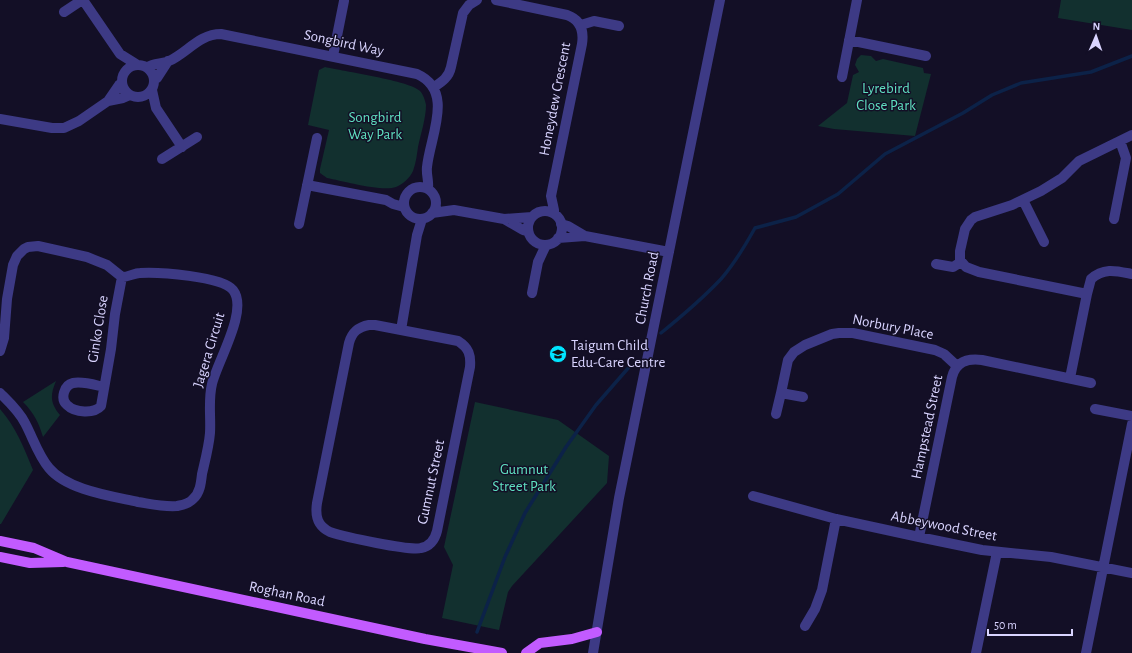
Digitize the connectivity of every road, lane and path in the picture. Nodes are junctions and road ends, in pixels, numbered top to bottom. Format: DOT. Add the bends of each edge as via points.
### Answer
graph roads {
  1 [pos="82,0"];
  2 [pos="477,0"];
  3 [pos="496,0"];
  4 [pos="720,0"];
  5 [pos="857,0"];
  6 [pos="344,1"];
  7 [pos="64,12"];
  8 [pos="581,25"];
  9 [pos="620,26"];
  10 [pos="850,40"];
  11 [pos="120,54"];
  12 [pos="333,56"];
  13 [pos="926,56"];
  14 [pos="168,61"];
  15 [pos="136,64"];
  16 [pos="148,67"];
  17 [pos="125,71"];
  18 [pos="842,77"];
  19 [pos="154,79"];
  20 [pos="122,83"];
  21 [pos="434,88"];
  22 [pos="152,90"];
  23 [pos="130,95"];
  24 [pos="140,97"];
  25 [pos="108,101"];
  26 [pos="156,108"];
  27 [pos="0,119"];
  28 [pos="1132,135"];
  29 [pos="197,137"];
  30 [pos="317,138"];
  31 [pos="1120,141"];
  32 [pos="182,147"];
  33 [pos="162,159"];
  34 [pos="427,168"];
  35 [pos="307,185"];
  36 [pos="418,186"];
  37 [pos="428,188"];
  38 [pos="405,196"];
  39 [pos="551,196"];
  40 [pos="436,199"];
  41 [pos="386,200"];
  42 [pos="1023,200"];
  43 [pos="404,207"];
  44 [pos="454,210"];
  45 [pos="542,211"];
  46 [pos="432,213"];
  47 [pos="554,214"];
  48 [pos="532,217"];
  49 [pos="419,218"];
  50 [pos="504,219"];
  51 [pos="1114,219"];
  52 [pos="299,224"];
  53 [pos="561,224"];
  54 [pos="528,231"];
  55 [pos="585,236"];
  56 [pos="558,238"];
  57 [pos="1044,242"];
  58 [pos="541,244"];
  59 [pos="669,252"];
  60 [pos="961,262"];
  61 [pos="936,264"];
  62 [pos="1132,274"];
  63 [pos="122,277"];
  64 [pos="532,293"];
  65 [pos="1087,294"];
  66 [pos="401,330"];
  67 [pos="0,350"];
  68 [pos="957,366"];
  69 [pos="1070,378"];
  70 [pos="1092,383"];
  71 [pos="104,387"];
  72 [pos="0,393"];
  73 [pos="781,393"];
  74 [pos="803,397"];
  75 [pos="1095,409"];
  76 [pos="776,414"];
  77 [pos="1132,416"];
  78 [pos="1132,424"];
  79 [pos="753,496"];
  80 [pos="836,519"];
  81 [pos="918,537"];
  82 [pos="0,541"];
  83 [pos="997,552"];
  84 [pos="0,557"];
  85 [pos="67,562"];
  86 [pos="1104,567"];
  87 [pos="1132,572"];
  88 [pos="806,626"];
  89 [pos="597,632"];
  90 [pos="502,653"];
  91 [pos="526,653"];
  92 [pos="593,653"];
  93 [pos="976,653"];
  94 [pos="1086,653"];
  1 -- 7 [label="street"];
  1 -- 11 [label="street"];
  2 -- 21 [label="street" via="468,5 463,13 449,74"];
  3 -- 8 [label="street, Honeydew Crescent" via="568,15"];
  4 -- 59 [label="street, Church Road"];
  5 -- 10 [label="street"];
  6 -- 12 [label="street"];
  8 -- 9 [label="street" via="594,22"];
  8 -- 39 [label="street, Honeydew Crescent" via="582,44"];
  10 -- 13 [label="street"];
  10 -- 18 [label="street"];
  11 -- 15 [label="street"];
  11 -- 17 [label="street"];
  12 -- 14 [label="street, Songbird Way" via="215,34 203,38"];
  12 -- 21 [label="street, Songbird Way" via="412,72 426,79"];
  14 -- 16 [label="street, Songbird Way"];
  14 -- 19 [label="street, Songbird Way"];
  15 -- 16 [label="street"];
  15 -- 17 [label="street"];
  16 -- 19 [label="street"];
  17 -- 20 [label="street"];
  19 -- 22 [label="street"];
  20 -- 23 [label="street"];
  20 -- 25 [label="street"];
  21 -- 34 [label="street" via="438,106"];
  22 -- 24 [label="street"];
  22 -- 26 [label="street"];
  23 -- 24 [label="street"];
  23 -- 25 [label="street"];
  24 -- 26 [label="street"];
  25 -- 27 [label="street" via="64,128"];
  26 -- 32 [label="street"];
  28 -- 31 [label="street"];
  29 -- 32 [label="street"];
  30 -- 35 [label="street"];
  31 -- 42 [label="street" via="1085,157 1056,183"];
  31 -- 51 [label="street" via="1126,158"];
  32 -- 33 [label="street"];
  34 -- 36 [label="street"];
  34 -- 37 [label="street"];
  35 -- 41 [label="street"];
  35 -- 52 [label="street"];
  36 -- 37 [label="street"];
  36 -- 38 [label="street" via="410,189"];
  37 -- 40 [label="street"];
  38 -- 41 [label="street"];
  38 -- 43 [label="street"];
  39 -- 45 [label="street, Honeydew Crescent"];
  39 -- 47 [label="street, Honeydew Crescent"];
  40 -- 44 [label="street"];
  40 -- 46 [label="street"];
  41 -- 43 [label="street"];
  42 -- 57 [label="street"];
  42 -- 60 [label="street" via="971,220 965,229 959,256"];
  43 -- 49 [label="street" via="410,216"];
  44 -- 46 [label="street"];
  44 -- 50 [label="street"];
  45 -- 47 [label="street"];
  45 -- 48 [label="street"];
  46 -- 49 [label="street"];
  47 -- 53 [label="street"];
  48 -- 50 [label="street"];
  48 -- 54 [label="street"];
  49 -- 66 [label="street"];
  50 -- 54 [label="street"];
  53 -- 55 [label="street"];
  53 -- 56 [label="street" via="562,229"];
  54 -- 58 [label="street" via="532,240"];
  55 -- 56 [label="street"];
  55 -- 59 [label="street"];
  56 -- 58 [label="street" via="554,242"];
  58 -- 64 [label="street" via="543,254 538,262"];
  59 -- 89 [label="street, Church Road" via="619,498"];
  60 -- 61 [label="street" via="953,266"];
  60 -- 65 [label="street" via="979,272"];
  62 -- 65 [label="street" via="1109,270 1099,273 1091,279"];
  63 -- 67 [label="street" via="107,265 87,257 38,246 24,249 13,265 4,338"];
  63 -- 71 [label="street, Ginko Close"];
  63 -- 72 [label="street, Jagera Circuit" via="156,272 192,277 226,284 238,299 232,333 212,384 209,440 199,490 193,500 182,505 160,506 100,494 62,479 49,469 20,414"];
  65 -- 69 [label="street"];
  66 -- 66 [label="street, Gumnut Street" via="458,341 470,356 435,537 430,544 418,549 330,532 321,526 316,516 351,337 357,329 369,325"];
  68 -- 69 [label="street, Hampstead Street" via="964,361 975,359"];
  68 -- 73 [label="street, Norbury Place" via="944,354 935,350 853,333 832,334 794,352 788,360"];
  68 -- 81 [label="street, Hampstead Street" via="952,378"];
  69 -- 70 [label="street, Hampstead Street"];
  73 -- 74 [label="street"];
  73 -- 76 [label="street, Norbury Place"];
  75 -- 77 [label="street"];
  78 -- 86 [label="street"];
  79 -- 80 [label="street, Abbeywood Street"];
  80 -- 81 [label="street, Abbeywood Street"];
  80 -- 88 [label="street" via="822,590"];
  81 -- 83 [label="street, Abbeywood Street"];
  82 -- 85 [label="main road, Roghan Road" via="34,548"];
  83 -- 86 [label="street, Abbeywood Street" via="1050,557"];
  83 -- 93 [label="street"];
  84 -- 85 [label="main road, Roghan Road" via="30,563"];
  85 -- 90 [label="main road, Roghan Road"];
  86 -- 87 [label="street, Abbeywood Street"];
  86 -- 94 [label="street"];
  89 -- 91 [label="main road" via="540,643"];
  89 -- 92 [label="street, Church Road"];
}
